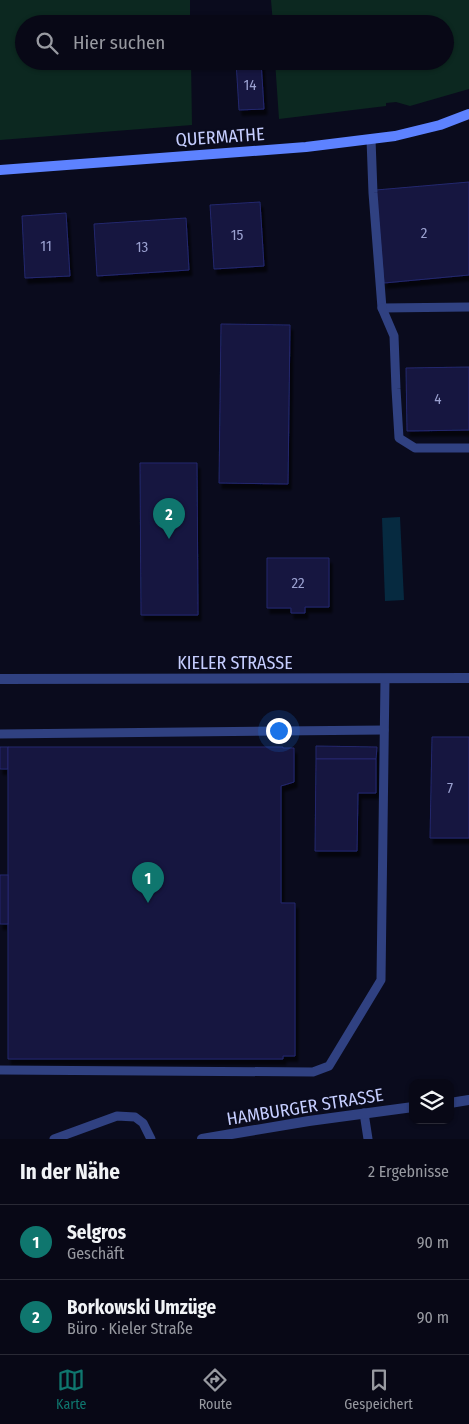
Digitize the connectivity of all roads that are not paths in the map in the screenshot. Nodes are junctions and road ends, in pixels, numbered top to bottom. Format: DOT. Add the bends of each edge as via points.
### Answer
graph roads {
  1 [pos="469,114"];
  2 [pos="469,122"];
  3 [pos="440,124"];
  4 [pos="371,139"];
  5 [pos="0,170"];
  6 [pos="469,307"];
  7 [pos="382,308"];
  8 [pos="469,448"];
  9 [pos="469,678"];
  10 [pos="0,679"];
  11 [pos="384,679"];
  12 [pos="384,730"];
  13 [pos="0,734"];
  14 [pos="0,1070"];
  15 [pos="469,1100"];
  16 [pos="454,1102"];
  17 [pos="409,1107"];
  18 [pos="364,1113"];
  19 [pos="54,1139"];
  20 [pos="151,1139"];
  21 [pos="202,1139"];
  22 [pos="368,1139"];
  1 -- 3 [label="main road, QUERMATHE"];
  2 -- 3 [label="main road, QUERMATHE"];
  3 -- 4 [label="main road, QUERMATHE"];
  4 -- 5 [label="main road, QUERMATHE" via="306,147"];
  4 -- 7 [label="lane"];
  6 -- 7 [label="lane"];
  7 -- 8 [label="lane" via="394,336 399,438 415,448"];
  9 -- 11 [label="street, KIELER STRASSE"];
  10 -- 11 [label="street, KIELER STRASSE"];
  11 -- 12 [label="lane"];
  12 -- 13 [label="lane"];
  12 -- 14 [label="lane" via="381,980 329,1066 312,1072"];
  15 -- 16 [label="street"];
  17 -- 18 [label="street, HAMBURGER STRASSE"];
  18 -- 21 [label="street, HAMBURGER STRASSE"];
  18 -- 22 [label="lane"];
  19 -- 20 [label="lane" via="117,1116 135,1117 143,1123"];
}
